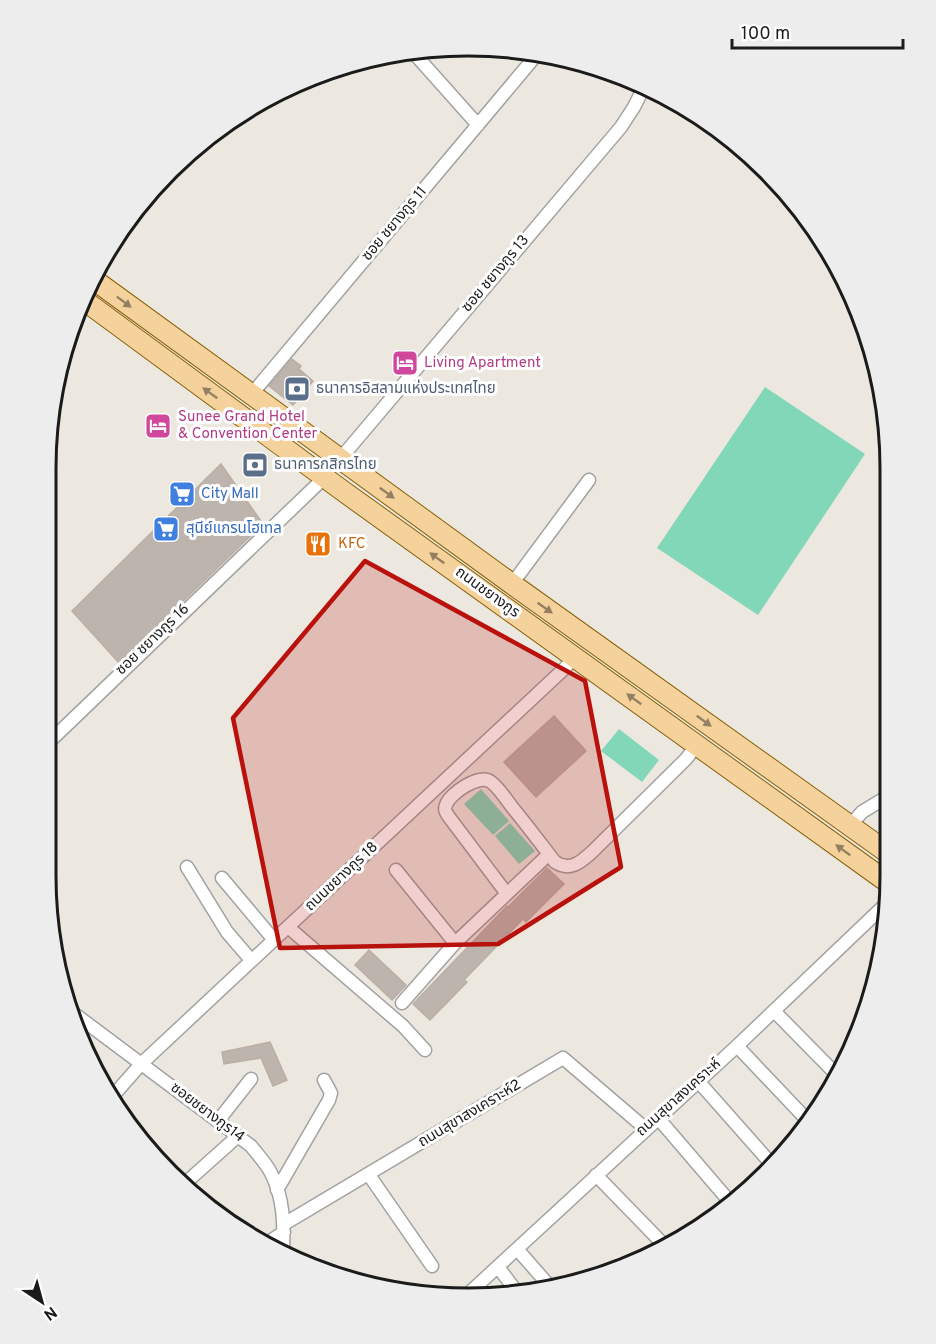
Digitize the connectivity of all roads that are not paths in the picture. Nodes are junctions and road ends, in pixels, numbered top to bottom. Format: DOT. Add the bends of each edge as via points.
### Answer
graph roads {
  1 [pos="419,58"];
  2 [pos="531,60"];
  3 [pos="641,94"];
  4 [pos="478,125"];
  5 [pos="99,284"];
  6 [pos="90,304"];
  7 [pos="251,395"];
  8 [pos="340,459"];
  9 [pos="325,477"];
  10 [pos="589,480"];
  11 [pos="512,584"];
  12 [pos="574,656"];
  13 [pos="56,735"];
  14 [pos="697,745"];
  15 [pos="755,759"];
  16 [pos="742,777"];
  17 [pos="880,801"];
  18 [pos="849,827"];
  19 [pos="880,848"];
  20 [pos="549,854"];
  21 [pos="187,867"];
  22 [pos="396,870"];
  23 [pos="880,877"];
  24 [pos="222,878"];
  25 [pos="507,894"];
  26 [pos="879,910"];
  27 [pos="288,927"];
  28 [pos="274,940"];
  29 [pos="455,943"];
  30 [pos="251,960"];
  31 [pos="402,1003"];
  32 [pos="774,1011"];
  33 [pos="81,1019"];
  34 [pos="737,1046"];
  35 [pos="425,1050"];
  36 [pos="141,1064"];
  37 [pos="832,1070"];
  38 [pos="251,1078"];
  39 [pos="324,1080"];
  40 [pos="698,1081"];
  41 [pos="117,1091"];
  42 [pos="803,1116"];
  43 [pos="658,1118"];
  44 [pos="218,1121"];
  45 [pos="646,1129"];
  46 [pos="238,1136"];
  47 [pos="768,1160"];
  48 [pos="369,1175"];
  49 [pos="596,1175"];
  50 [pos="189,1180"];
  51 [pos="277,1190"];
  52 [pos="726,1197"];
  53 [pos="284,1228"];
  54 [pos="272,1238"];
  55 [pos="660,1241"];
  56 [pos="283,1245"];
  57 [pos="517,1249"];
  58 [pos="432,1266"];
  59 [pos="498,1267"];
  60 [pos="545,1281"];
  61 [pos="512,1286"];
  62 [pos="475,1288"];
  1 -- 4 [label="street"];
  2 -- 4 [label="street, ซอย ชยางกูร 11"];
  3 -- 8 [label="street, ซอย ชยางกูร 13" via="621,127"];
  4 -- 7 [label="street, ซอย ชยางกูร 11"];
  5 -- 7 [label="main road, ถนนชยางกูร, one-way"];
  9 -- 6 [label="main road, ถนนชยางกูร, one-way"];
  7 -- 8 [label="main road, ถนนชยางกูร"];
  8 -- 9 [label="main road"];
  8 -- 11 [label="main road, ถนนชยางกูร, one-way"];
  12 -- 9 [label="main road, ถนนชยางกูร, one-way"];
  9 -- 13 [label="street, ซอย ชยางกูร 16"];
  10 -- 11 [label="street"];
  11 -- 15 [label="main road, ถนนชยางกูร, one-way"];
  14 -- 12 [label="main road, ถนนชยางกูร, one-way"];
  12 -- 27 [label="street, ถนนชยางกูร 18"];
  14 -- 16 [label="main road, ถนนชยางกูร"];
  14 -- 20 [label="street" via="580,862 563,867"];
  15 -- 16 [label="main road"];
  15 -- 18 [label="main road, ถนนชยางกูร"];
  23 -- 16 [label="main road, ถนนชยางกูร, one-way"];
  17 -- 18 [label="street" via="862,812"];
  18 -- 19 [label="main road, ถนนชยางกูร"];
  20 -- 25 [label="street"];
  20 -- 25 [label="street" via="486,778 475,780 450,798 445,811"];
  21 -- 30 [label="street" via="227,932"];
  22 -- 29 [label="street"];
  24 -- 28 [label="street"];
  25 -- 29 [label="street"];
  26 -- 32 [label="street, ถนนสุขาสงเคราะห์"];
  27 -- 28 [label="street, ถนนชยางกูร 18"];
  27 -- 35 [label="street" via="403,1026"];
  28 -- 30 [label="street, ถนนชยางกูร 18"];
  29 -- 31 [label="street"];
  30 -- 36 [label="street, ถนนชยางกูร 18"];
  32 -- 34 [label="street, ถนนสุขาสงเคราะห์"];
  32 -- 37 [label="street"];
  33 -- 36 [label="street, ซอยชยางกูร14"];
  34 -- 40 [label="street, ถนนสุขาสงเคราะห์"];
  34 -- 42 [label="street"];
  36 -- 41 [label="street, ถนนชยางกูร 18"];
  36 -- 44 [label="street, ซอยชยางกูร14"];
  38 -- 44 [label="street"];
  39 -- 51 [label="street" via="331,1093 329,1100"];
  40 -- 43 [label="street, ถนนสุขาสงเคราะห์"];
  40 -- 47 [label="street"];
  43 -- 45 [label="street, ถนนสุขาสงเคราะห์"];
  43 -- 52 [label="street"];
  44 -- 46 [label="street, ซอยชยางกูร14"];
  45 -- 48 [label="street, ถนนสุขาสงเคราะห์2" via="563,1058"];
  45 -- 49 [label="street, ถนนสุขาสงเคราะห์"];
  46 -- 50 [label="street"];
  46 -- 51 [label="street, ซอยชยางกูร14" via="251,1146 271,1173"];
  48 -- 53 [label="street, ถนนสุขาสงเคราะห์2"];
  48 -- 58 [label="street"];
  49 -- 55 [label="street"];
  49 -- 57 [label="street, ถนนสุขาสงเคราะห์"];
  51 -- 53 [label="street, ซอยชยางกูร14"];
  53 -- 54 [label="street, ถนนสุขาสงเคราะห์2"];
  53 -- 56 [label="street, ซอยชยางกูร14"];
  57 -- 59 [label="street, ถนนสุขาสงเคราะห์"];
  57 -- 60 [label="street"];
  59 -- 61 [label="street"];
  59 -- 62 [label="street, ถนนสุขาสงเคราะห์"];
}
